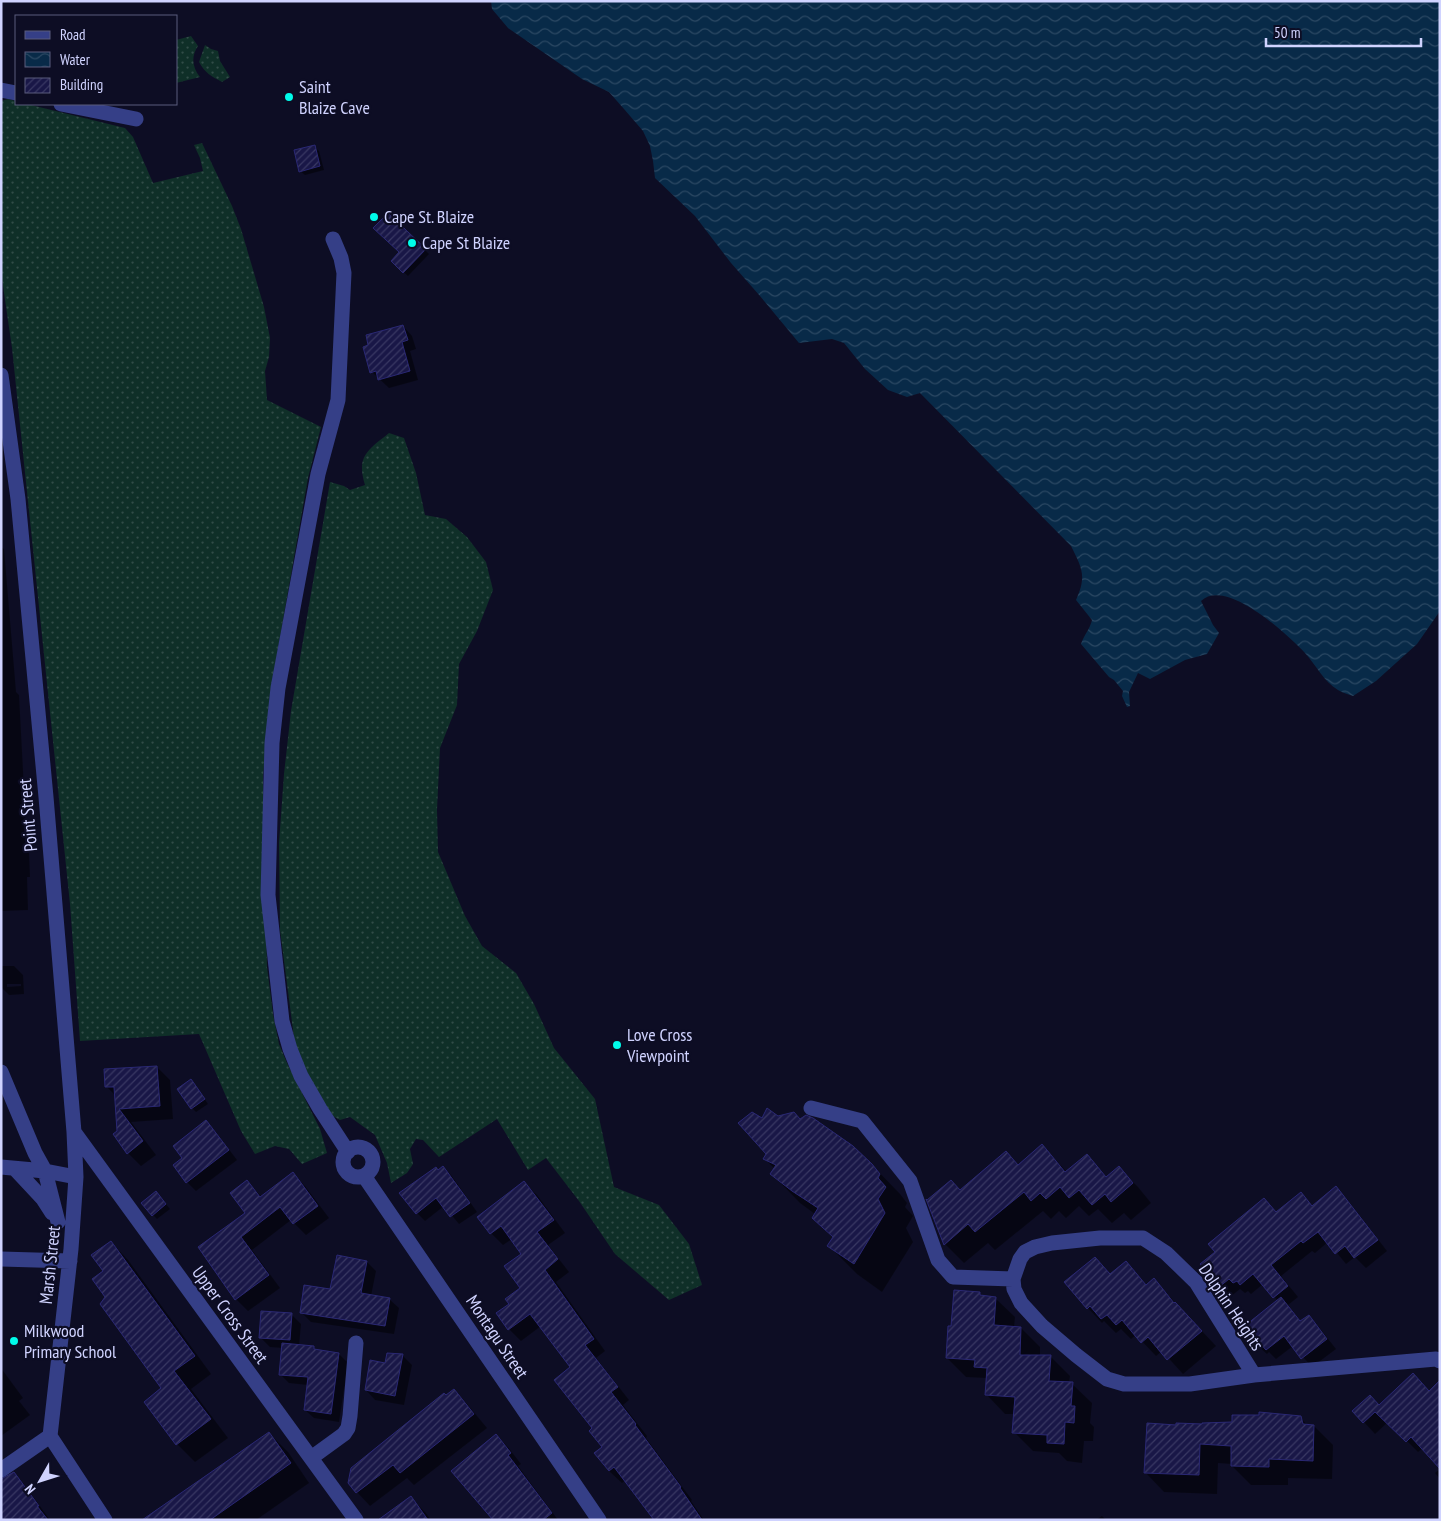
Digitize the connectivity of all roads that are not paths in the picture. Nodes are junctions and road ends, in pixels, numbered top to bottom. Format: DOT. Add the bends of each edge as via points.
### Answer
graph roads {
  1 [pos="1,90"];
  2 [pos="15,94"];
  3 [pos="66,105"];
  4 [pos="136,119"];
  5 [pos="333,239"];
  6 [pos="1,375"];
  7 [pos="1,1072"];
  8 [pos="812,1108"];
  9 [pos="74,1132"];
  10 [pos="348,1152"];
  11 [pos="8,1168"];
  12 [pos="45,1171"];
  13 [pos="364,1176"];
  14 [pos="76,1177"];
  15 [pos="58,1222"];
  16 [pos="70,1255"];
  17 [pos="1,1260"];
  18 [pos="1013,1279"];
  19 [pos="356,1343"];
  20 [pos="1438,1360"];
  21 [pos="1254,1374"];
  22 [pos="50,1436"];
  23 [pos="311,1458"];
  24 [pos="1,1470"];
  25 [pos="105,1520"];
  26 [pos="356,1520"];
  27 [pos="599,1520"];
  1 -- 2 [label="street"];
  3 -- 4 [label="street"];
  5 -- 10 [label="street" via="344,273 338,400 318,474 278,688 272,743 268,895 282,1021 290,1049 315,1101"];
  6 -- 9 [label="street, Point Street" via="18,500"];
  7 -- 12 [label="street"];
  8 -- 18 [label="street" via="862,1121 910,1181 938,1260 953,1277"];
  9 -- 14 [label="street, Point Street"];
  9 -- 23 [label="street, Upper Cross Street"];
  10 -- 13 [label="street, Montagu Street" via="344,1160 345,1169 351,1175"];
  10 -- 13 [label="street" via="360,1147 371,1154 371,1170"];
  11 -- 12 [label="street"];
  11 -- 15 [label="street" via="43,1199"];
  12 -- 14 [label="street"];
  12 -- 15 [label="street"];
  13 -- 27 [label="street, Montagu Street"];
  14 -- 16 [label="street, Marsh Street"];
  15 -- 16 [label="street"];
  16 -- 17 [label="street"];
  16 -- 22 [label="street, Marsh Street"];
  18 -- 21 [label="street, Dolphin Heights" via="1014,1289 1022,1303 1042,1326 1107,1379 1124,1384 1190,1384"];
  18 -- 21 [label="street, Dolphin Heights" via="1020,1259 1035,1247 1100,1238 1143,1238 1166,1253 1196,1282"];
  19 -- 23 [label="street" via="348,1428"];
  20 -- 21 [label="street, Dolphin Heights"];
  22 -- 24 [label="street"];
  22 -- 25 [label="street"];
  23 -- 26 [label="street, Upper Cross Street"];
}
